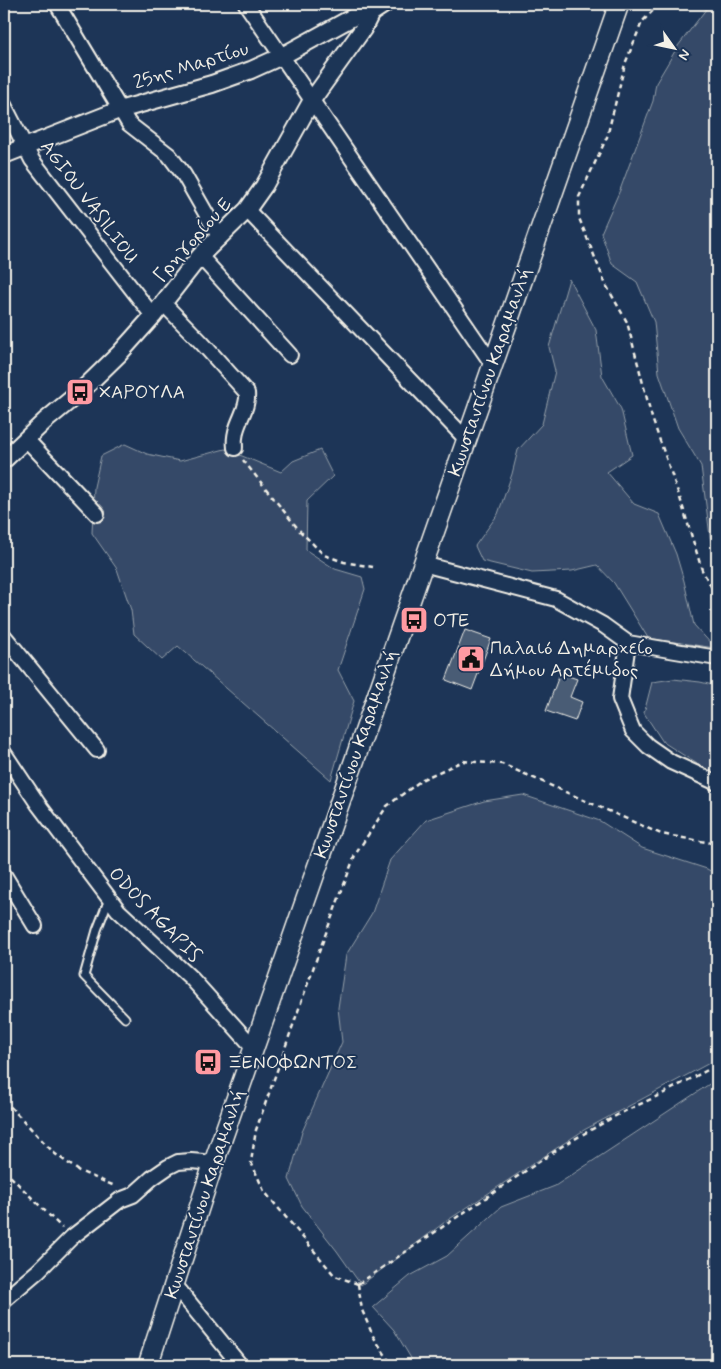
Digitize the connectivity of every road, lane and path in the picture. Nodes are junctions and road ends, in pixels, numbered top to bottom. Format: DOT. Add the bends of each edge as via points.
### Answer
graph roads {
  1 [pos="57,4"];
  2 [pos="246,4"];
  3 [pos="385,4"];
  4 [pos="619,4"];
  5 [pos="659,4"];
  6 [pos="367,9"];
  7 [pos="282,56"];
  8 [pos="312,100"];
  9 [pos="4,105"];
  10 [pos="119,110"];
  11 [pos="25,148"];
  12 [pos="4,156"];
  13 [pos="247,210"];
  14 [pos="220,238"];
  15 [pos="200,256"];
  16 [pos="163,303"];
  17 [pos="153,316"];
  18 [pos="290,354"];
  19 [pos="493,365"];
  20 [pos="26,439"];
  21 [pos="467,440"];
  22 [pos="235,448"];
  23 [pos="4,460"];
  24 [pos="97,514"];
  25 [pos="423,564"];
  26 [pos="372,567"];
  27 [pos="717,597"];
  28 [pos="4,636"];
  29 [pos="628,643"];
  30 [pos="717,658"];
  31 [pos="97,750"];
  32 [pos="4,753"];
  33 [pos="717,783"];
  34 [pos="717,844"];
  35 [pos="4,875"];
  36 [pos="109,898"];
  37 [pos="35,926"];
  38 [pos="126,1018"];
  39 [pos="254,1048"];
  40 [pos="717,1065"];
  41 [pos="4,1100"];
  42 [pos="213,1165"];
  43 [pos="4,1170"];
  44 [pos="133,1194"];
  45 [pos="72,1237"];
  46 [pos="174,1284"];
  47 [pos="358,1284"];
  48 [pos="4,1299"];
  49 [pos="148,1365"];
  50 [pos="240,1365"];
  51 [pos="392,1365"];
  1 -- 10 [label="street"];
  2 -- 7 [label="street"];
  3 -- 6 [label="street, 25ης Μαρτίου"];
  4 -- 19 [label="main road, Κωνσταντίνου Καραμανλή"];
  5 -- 27 [label="path" via="642,22 625,64 607,137 579,197 580,218 606,285 627,322 652,418 702,570"];
  6 -- 7 [label="street, 25ης Μαρτίου"];
  6 -- 8 [label="street, Γρηγορίου Ε" via="363,28"];
  7 -- 8 [label="street"];
  7 -- 10 [label="street, 25ης Μαρτίου" via="212,84"];
  8 -- 13 [label="street, Γρηγορίου Ε"];
  8 -- 19 [label="street"];
  9 -- 11 [label="street, AGIOU VASILIOU"];
  10 -- 11 [label="street, 25ης Μαρτίου"];
  10 -- 14 [label="street" via="129,124 169,155"];
  11 -- 12 [label="street, 25ης Μαρτίου"];
  11 -- 17 [label="street, AGIOU VASILIOU"];
  13 -- 14 [label="street, Γρηγορίου Ε"];
  13 -- 21 [label="street"];
  14 -- 15 [label="street, Γρηγορίου Ε"];
  15 -- 16 [label="street, Γρηγορίου Ε"];
  15 -- 18 [label="street"];
  16 -- 17 [label="street, Γρηγορίου Ε"];
  16 -- 22 [label="street" via="246,393 248,401 238,420"];
  17 -- 20 [label="street, Γρηγορίου Ε" via="80,392"];
  19 -- 21 [label="main road, Κωνσταντίνου Καραμανλή"];
  20 -- 23 [label="street, Γρηγορίου Ε"];
  20 -- 24 [label="street"];
  21 -- 25 [label="main road, Κωνσταντίνου Καραμανλή"];
  22 -- 26 [label="path" via="299,530 324,555"];
  25 -- 29 [label="street" via="556,599"];
  25 -- 39 [label="main road, Κωνσταντίνου Καραμανλή"];
  28 -- 31 [label="street"];
  29 -- 30 [label="street"];
  29 -- 33 [label="street" via="620,699 633,731 671,762"];
  32 -- 36 [label="street, ODOS AGAPIS"];
  34 -- 47 [label="path" via="661,834 502,764 463,761 423,779 388,806 355,855 256,1130 251,1162 264,1191 335,1276"];
  35 -- 37 [label="street"];
  36 -- 38 [label="lane" via="84,976"];
  36 -- 39 [label="street, ODOS AGAPIS" via="192,979"];
  39 -- 42 [label="main road, Κωνσταντίνου Καραμανλή"];
  40 -- 47 [label="path" via="564,1145"];
  41 -- 44 [label="path" via="66,1162 79,1171"];
  42 -- 44 [label="street" via="191,1160 178,1162"];
  42 -- 46 [label="main road, Κωνσταντίνου Καραμανλή"];
  43 -- 45 [label="path"];
  44 -- 45 [label="street" via="120,1200"];
  45 -- 48 [label="street"];
  46 -- 49 [label="main road, Κωνσταντίνου Καραμανλή"];
  46 -- 50 [label="street"];
  47 -- 51 [label="path" via="362,1310 373,1336"];
}
